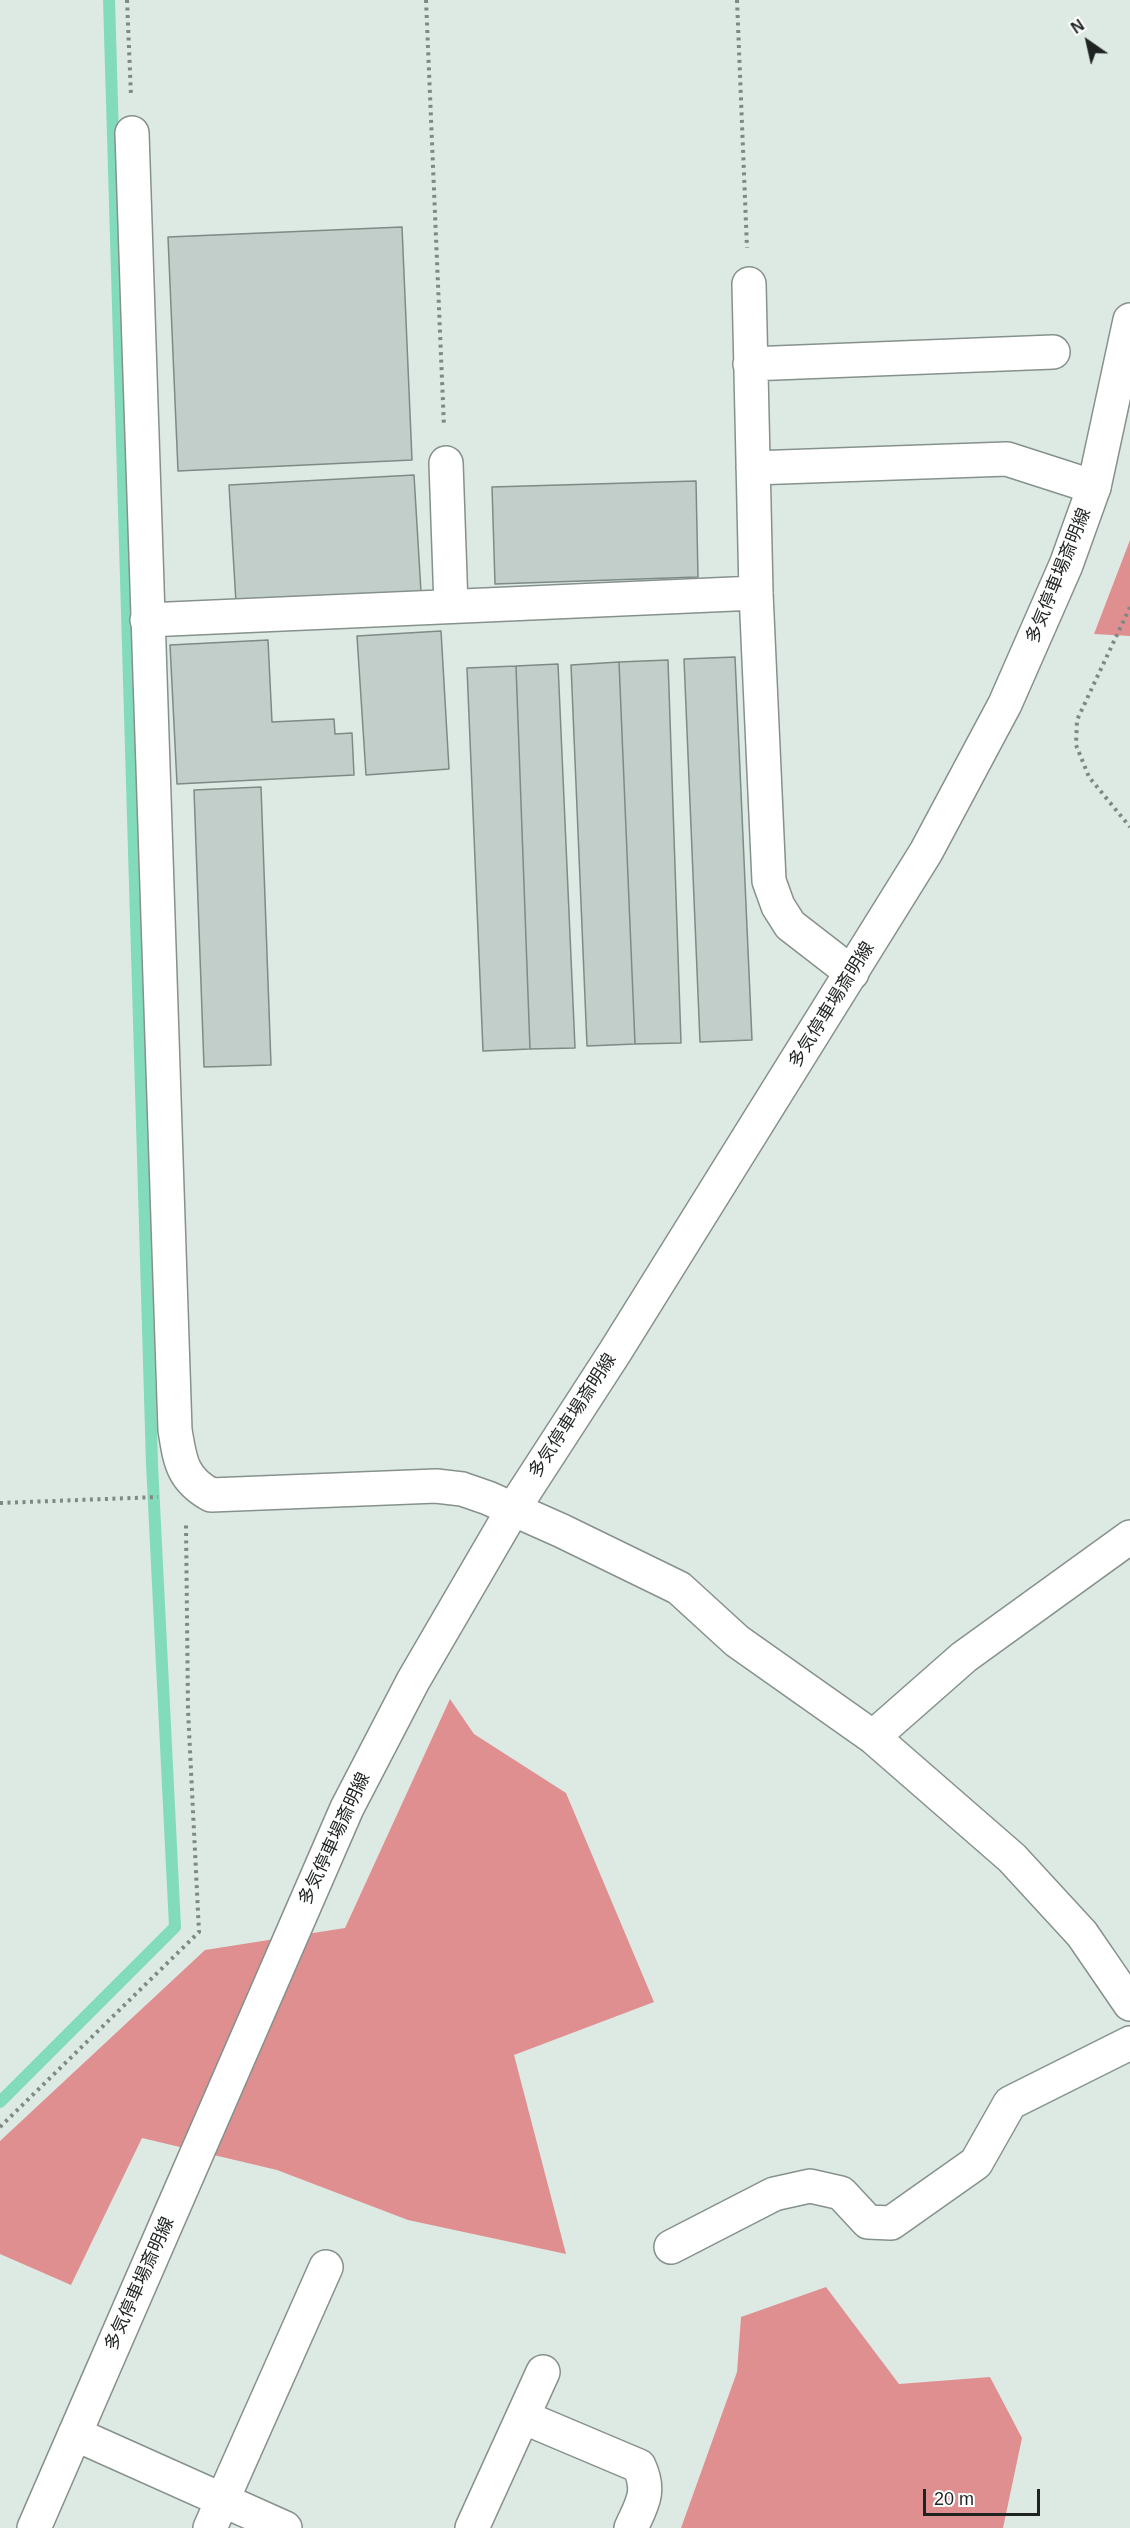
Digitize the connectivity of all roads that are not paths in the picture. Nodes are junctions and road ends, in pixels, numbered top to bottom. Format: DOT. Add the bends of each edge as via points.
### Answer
graph roads {
  1 [pos="132,133"];
  2 [pos="749,284"];
  3 [pos="1130,320"];
  4 [pos="1053,352"];
  5 [pos="750,364"];
  6 [pos="446,463"];
  7 [pos="753,468"];
  8 [pos="1094,487"];
  9 [pos="756,593"];
  10 [pos="451,606"];
  11 [pos="147,620"];
  12 [pos="852,973"];
  13 [pos="512,1510"];
  14 [pos="1130,1537"];
  15 [pos="873,1737"];
  16 [pos="1130,2004"];
  17 [pos="1130,2043"];
  18 [pos="671,2247"];
  19 [pos="326,2267"];
  20 [pos="543,2372"];
  21 [pos="523,2417"];
  22 [pos="75,2434"];
  23 [pos="216,2514"];
  24 [pos="34,2528"];
  25 [pos="285,2528"];
  26 [pos="472,2528"];
  27 [pos="631,2528"];
  1 -- 11 [label="street"];
  2 -- 5 [label="street"];
  3 -- 8 [label="street, 多気停車場斎明線"];
  4 -- 5 [label="street"];
  5 -- 7 [label="street"];
  6 -- 10 [label="street"];
  7 -- 8 [label="street" via="1006,459"];
  7 -- 9 [label="street"];
  8 -- 12 [label="street, 多気停車場斎明線" via="1066,565 1005,704 926,852"];
  9 -- 10 [label="street"];
  9 -- 12 [label="street" via="770,881 789,925"];
  10 -- 11 [label="street"];
  11 -- 13 [label="street" via="175,1430 182,1466 189,1479 211,1495 436,1486 462,1489"];
  12 -- 13 [label="street, 多気停車場斎明線"];
  13 -- 15 [label="street" via="678,1588 736,1641"];
  13 -- 22 [label="street, 多気停車場斎明線" via="413,1681 347,1808"];
  14 -- 15 [label="street" via="964,1657"];
  15 -- 16 [label="street" via="1012,1858 1082,1934"];
  17 -- 18 [label="street" via="1010,2103 976,2163 891,2223 868,2222 841,2193 810,2186 774,2194"];
  19 -- 23 [label="street"];
  20 -- 21 [label="street"];
  21 -- 26 [label="street"];
  21 -- 27 [label="street" via="639,2466 646,2481 643,2501"];
  22 -- 23 [label="street"];
  22 -- 24 [label="street, 多気停車場斎明線"];
  23 -- 25 [label="street"];
}
